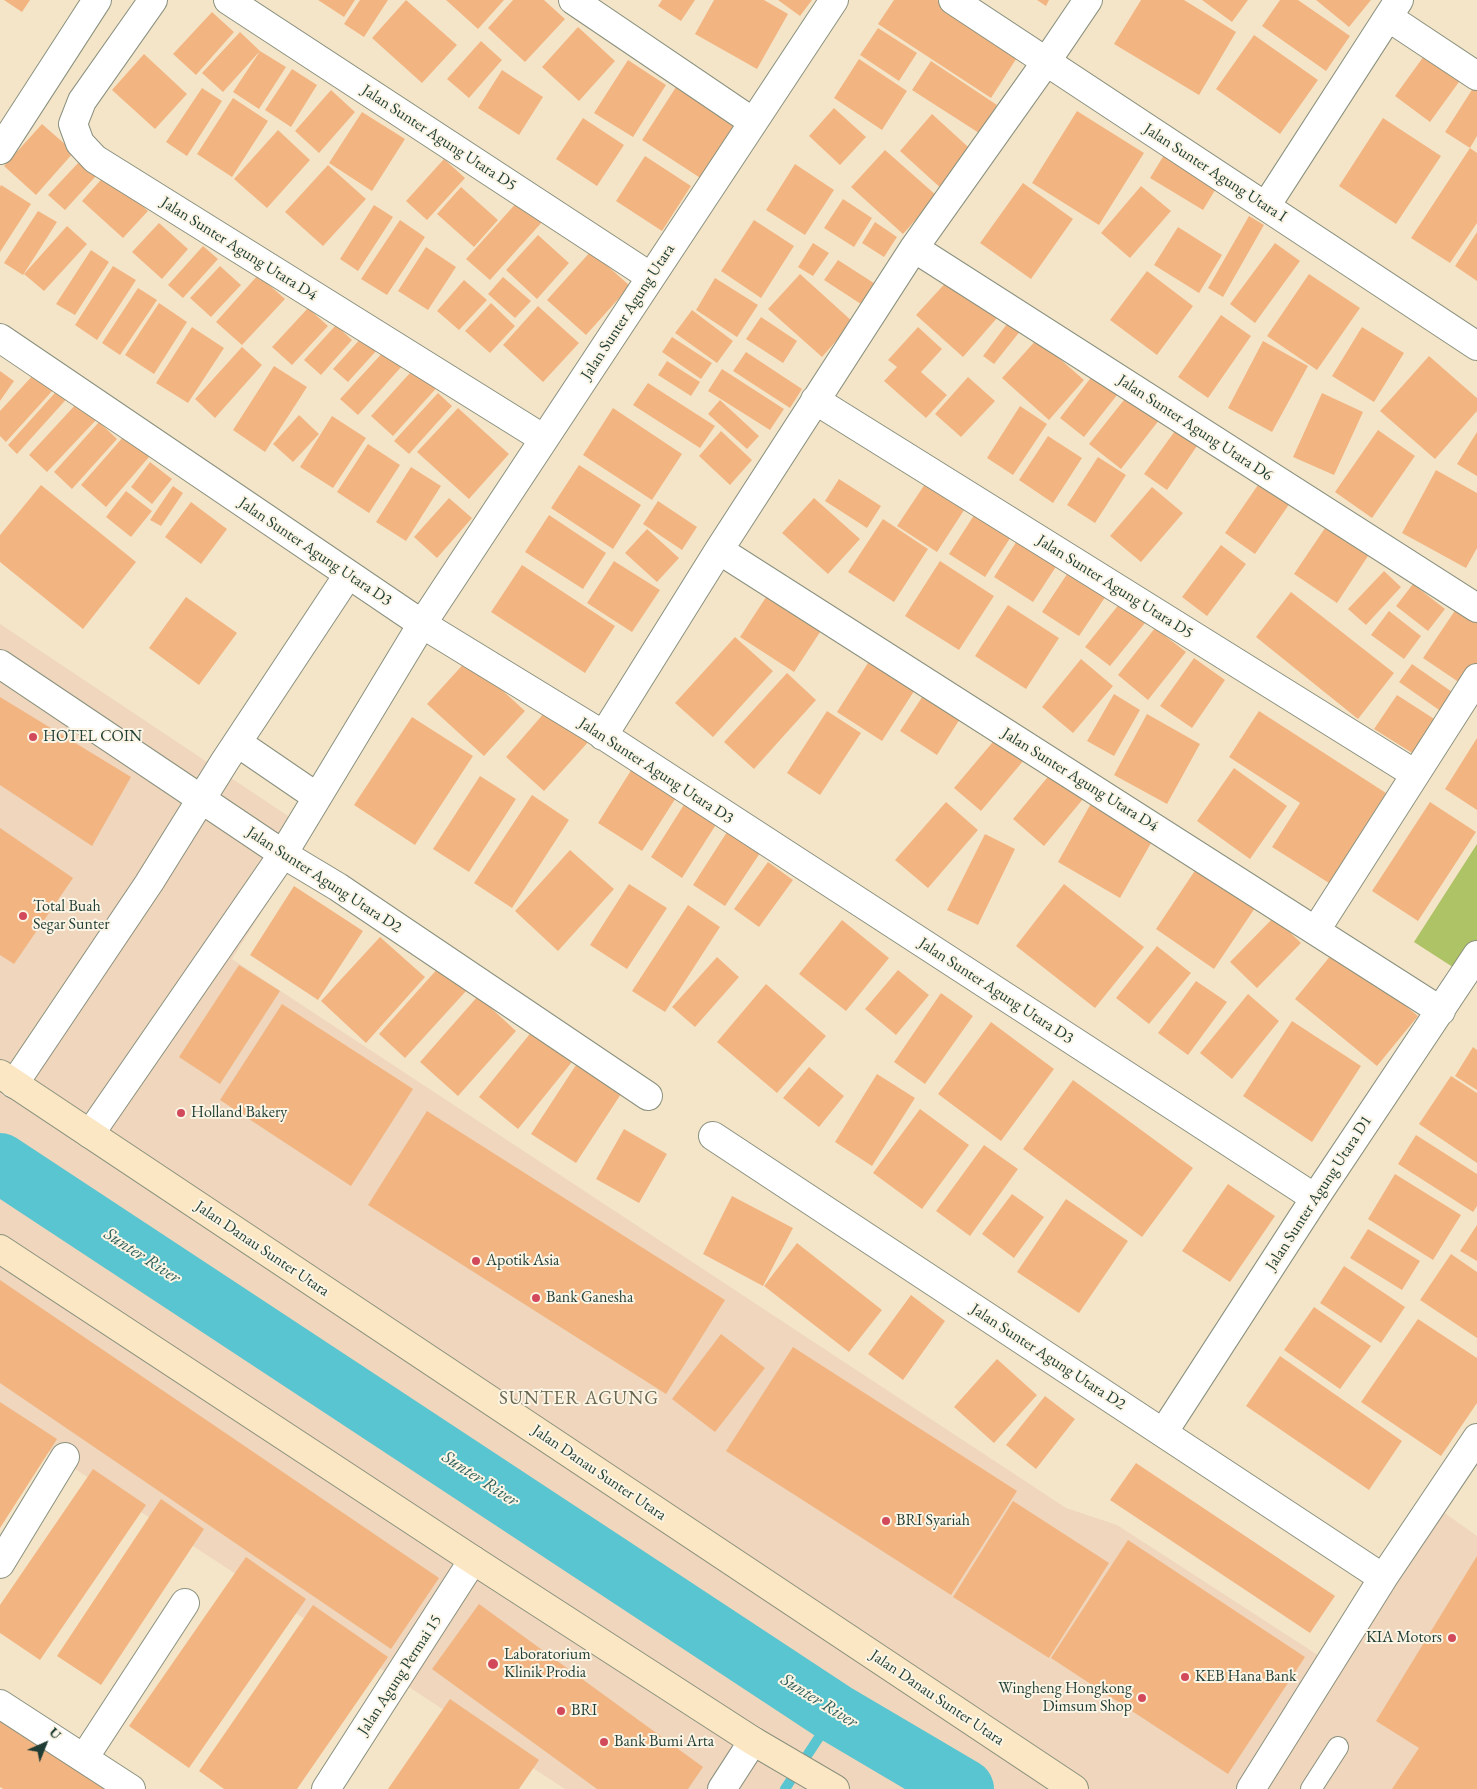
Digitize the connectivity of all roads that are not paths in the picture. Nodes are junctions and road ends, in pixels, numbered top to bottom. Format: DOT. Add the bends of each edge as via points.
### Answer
graph roads {
  1 [pos="97,0"];
  2 [pos="153,0"];
  3 [pos="228,0"];
  4 [pos="573,0"];
  5 [pos="834,0"];
  6 [pos="953,0"];
  7 [pos="1088,0"];
  8 [pos="1394,9"];
  9 [pos="1046,62"];
  10 [pos="1477,76"];
  11 [pos="753,122"];
  12 [pos="0,150"];
  13 [pos="1266,206"];
  14 [pos="914,248"];
  15 [pos="651,277"];
  16 [pos="0,338"];
  17 [pos="1477,346"];
  18 [pos="815,400"];
  19 [pos="544,439"];
  20 [pos="719,550"];
  21 [pos="348,574"];
  22 [pos="1477,608"];
  23 [pos="422,624"];
  24 [pos="0,664"];
  25 [pos="1477,678"];
  26 [pos="603,736"];
  27 [pos="238,743"];
  28 [pos="1415,774"];
  29 [pos="317,797"];
  30 [pos="202,800"];
  31 [pos="283,854"];
  32 [pos="1316,930"];
  33 [pos="1477,955"];
  34 [pos="1441,1011"];
  35 [pos="7,1079"];
  36 [pos="648,1096"];
  37 [pos="90,1134"];
  38 [pos="713,1136"];
  39 [pos="1315,1198"];
  40 [pos="0,1249"];
  41 [pos="1163,1433"];
  42 [pos="1477,1438"];
  43 [pos="65,1457"];
  44 [pos="473,1560"];
  45 [pos="0,1564"];
  46 [pos="1383,1578"];
  47 [pos="184,1603"];
  48 [pos="0,1704"];
  49 [pos="758,1744"];
  50 [pos="1338,1747"];
  51 [pos="84,1758"];
  52 [pos="824,1783"];
  53 [pos="131,1789"];
  54 [pos="326,1789"];
  55 [pos="722,1789"];
  56 [pos="1074,1789"];
  57 [pos="1251,1789"];
  58 [pos="1311,1789"];
  1 -- 12 [label="street"];
  2 -- 19 [label="street, Jalan Sunter Agung Utara D4" via="82,100 73,124 80,143 95,159"];
  3 -- 15 [label="street, Jalan Sunter Agung Utara D5"];
  4 -- 11 [label="street"];
  5 -- 11 [label="street, Jalan Sunter Agung Utara"];
  6 -- 9 [label="street, Jalan Sunter Agung Utara I"];
  7 -- 9 [label="street"];
  8 -- 10 [label="street"];
  8 -- 13 [label="street"];
  9 -- 13 [label="street, Jalan Sunter Agung Utara I"];
  9 -- 14 [label="street"];
  11 -- 15 [label="street, Jalan Sunter Agung Utara"];
  13 -- 17 [label="street, Jalan Sunter Agung Utara I"];
  14 -- 18 [label="street"];
  14 -- 22 [label="street, Jalan Sunter Agung Utara D6"];
  15 -- 19 [label="street, Jalan Sunter Agung Utara"];
  16 -- 21 [label="street, Jalan Sunter Agung Utara D3"];
  18 -- 20 [label="street"];
  18 -- 28 [label="street, Jalan Sunter Agung Utara D5"];
  19 -- 23 [label="street, Jalan Sunter Agung Utara"];
  20 -- 26 [label="street"];
  20 -- 32 [label="street, Jalan Sunter Agung Utara D4"];
  21 -- 23 [label="street, Jalan Sunter Agung Utara D3"];
  21 -- 27 [label="street"];
  23 -- 26 [label="street, Jalan Sunter Agung Utara D3"];
  23 -- 29 [label="street, Jalan Sunter Agung Utara"];
  24 -- 30 [label="street, Jalan Sunter Agung Utara D2"];
  25 -- 28 [label="street"];
  26 -- 39 [label="street, Jalan Sunter Agung Utara D3"];
  27 -- 29 [label="street"];
  27 -- 30 [label="street"];
  28 -- 32 [label="street"];
  29 -- 31 [label="street, Jalan Sunter Agung Utara"];
  30 -- 31 [label="street, Jalan Sunter Agung Utara D2"];
  30 -- 35 [label="street" via="149,883"];
  31 -- 36 [label="street, Jalan Sunter Agung Utara D2" via="338,887"];
  31 -- 37 [label="street, Jalan Sunter Agung Utara"];
  32 -- 34 [label="street, Jalan Sunter Agung Utara D4"];
  33 -- 34 [label="street, Jalan Sunter Agung Utara D1"];
  34 -- 39 [label="street, Jalan Sunter Agung Utara D1"];
  35 -- 37 [label="main road, Jalan Danau Sunter Utara"];
  37 -- 56 [label="main road, Jalan Danau Sunter Utara"];
  38 -- 41 [label="street, Jalan Sunter Agung Utara D2"];
  39 -- 41 [label="street, Jalan Sunter Agung Utara D1"];
  40 -- 44 [label="main road"];
  41 -- 46 [label="street, Jalan Sunter Agung Utara D2"];
  42 -- 46 [label="street"];
  43 -- 45 [label="street"];
  44 -- 49 [label="main road"];
  44 -- 54 [label="street, Jalan Agung Permai 15"];
  46 -- 57 [label="street"];
  47 -- 51 [label="street"];
  48 -- 51 [label="street"];
  49 -- 52 [label="main road"];
  49 -- 55 [label="street"];
  50 -- 58 [label="lane"];
  51 -- 53 [label="street"];
}
